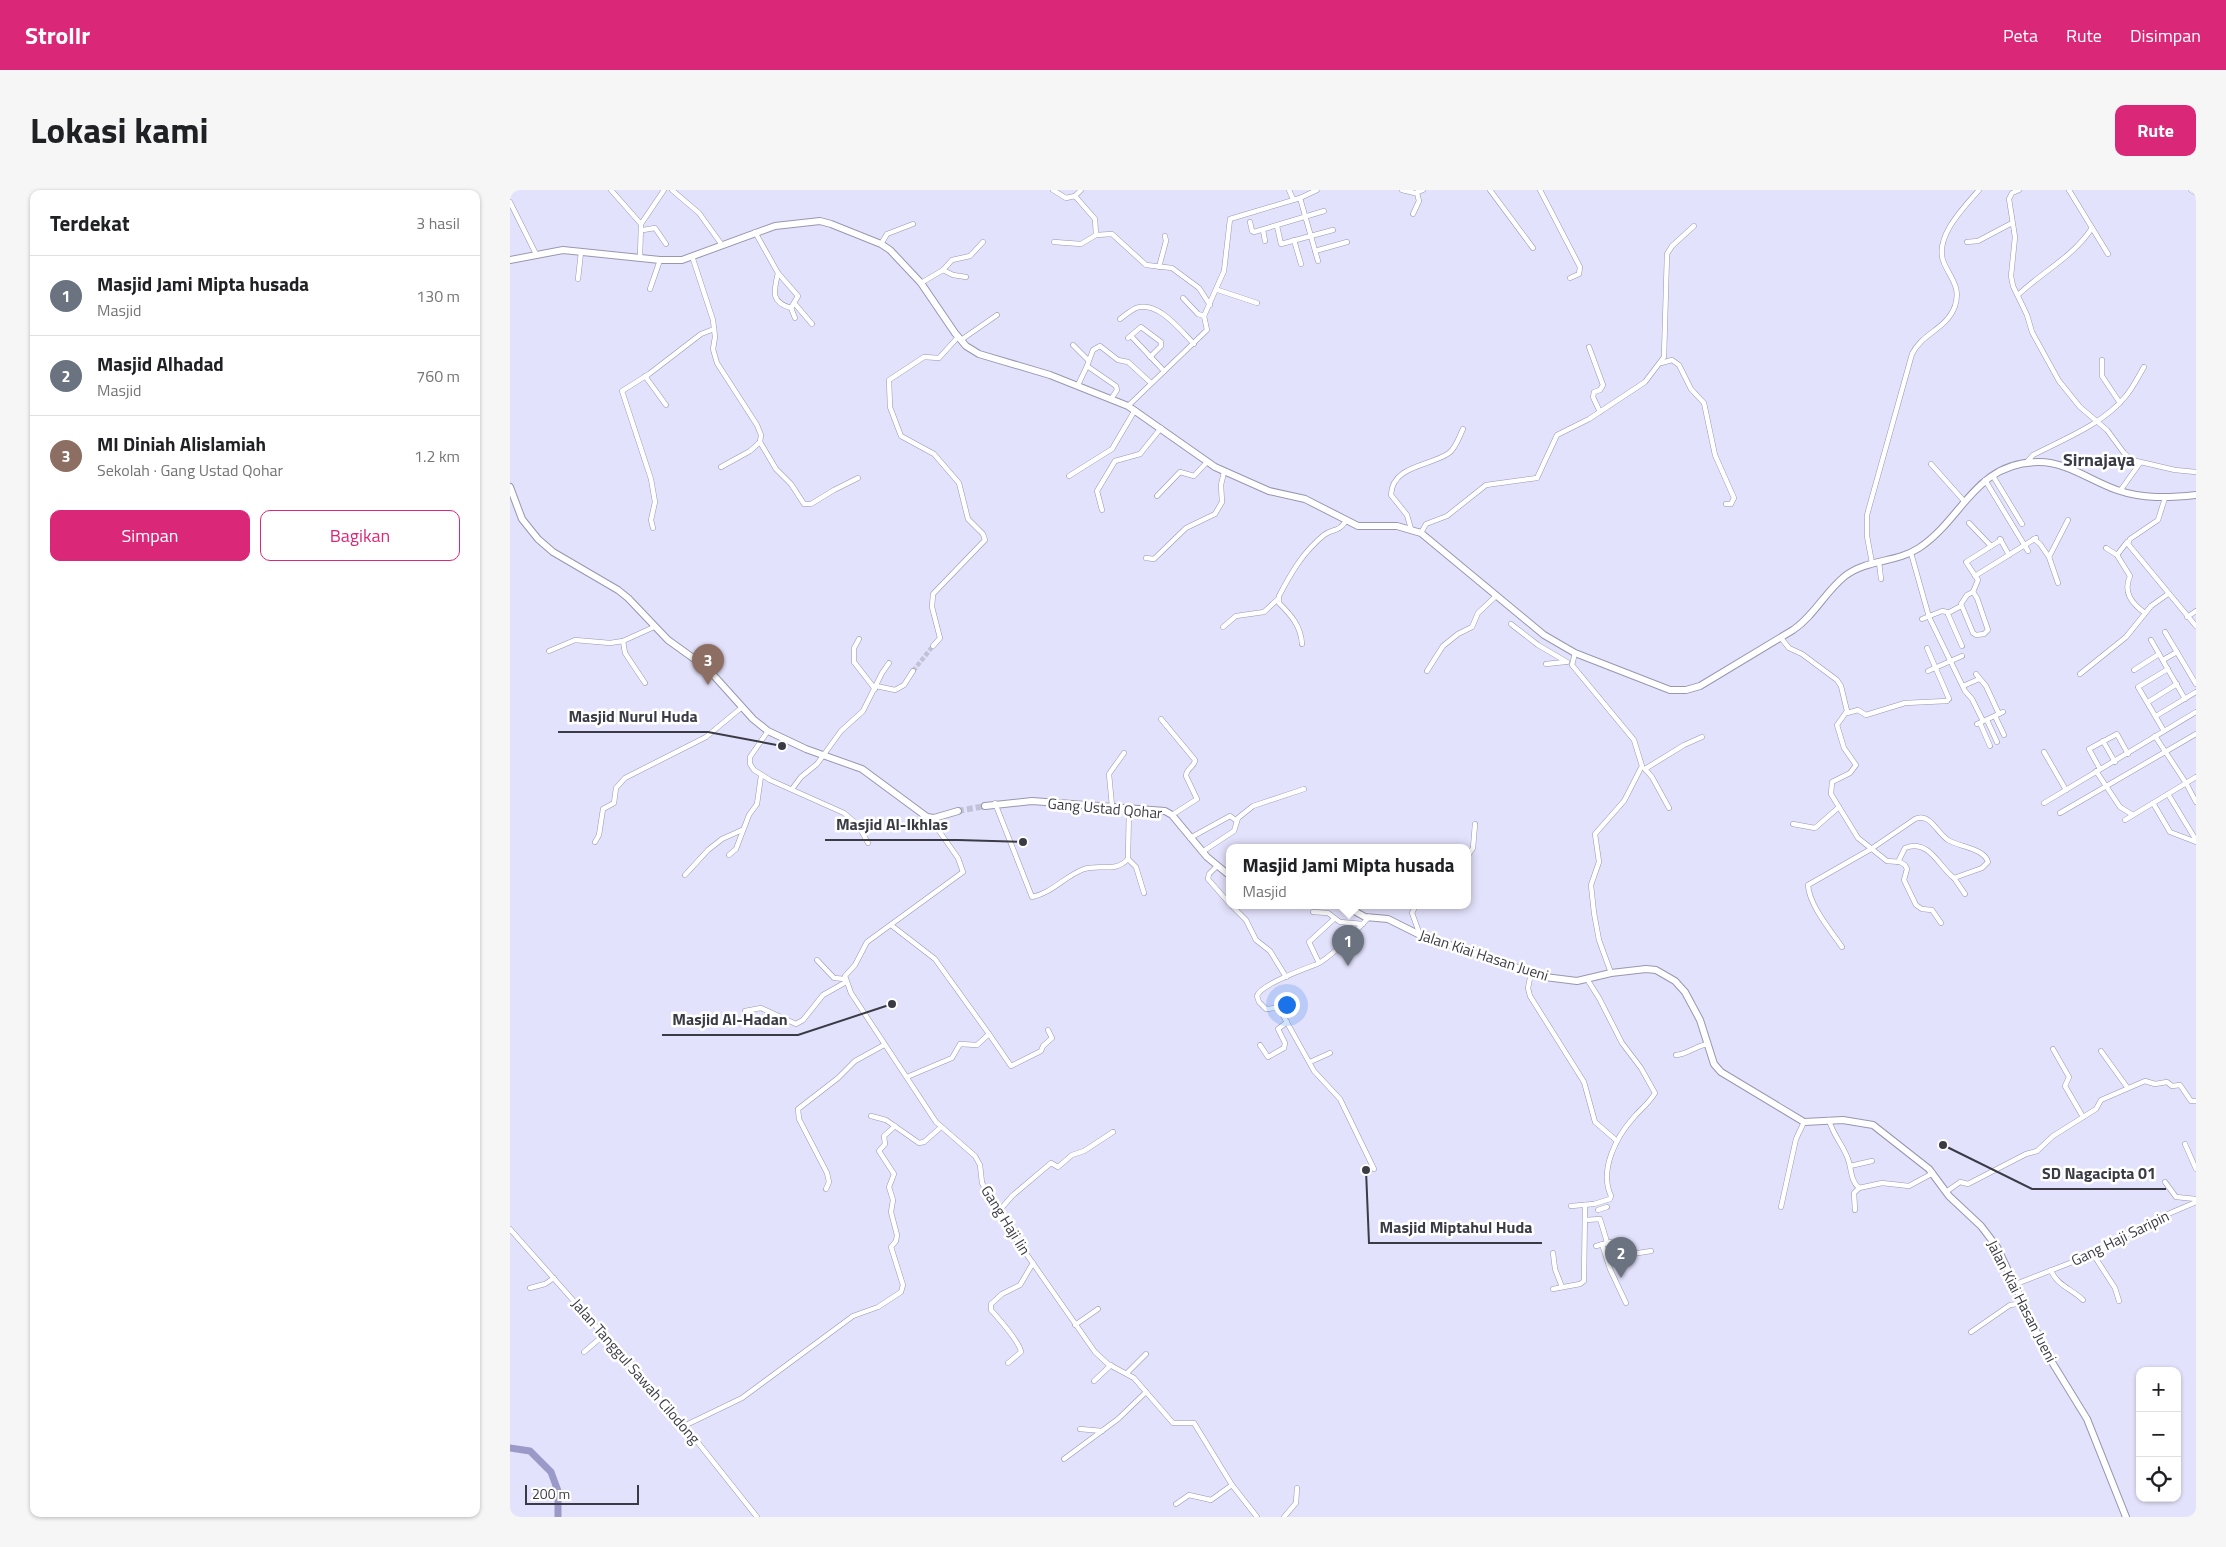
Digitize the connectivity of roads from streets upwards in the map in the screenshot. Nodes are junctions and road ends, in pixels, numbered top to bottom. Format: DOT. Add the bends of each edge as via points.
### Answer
graph roads {
  1 [pos="611,190"];
  2 [pos="664,190"];
  3 [pos="672,190"];
  4 [pos="1053,190"];
  5 [pos="1081,190"];
  6 [pos="1289,190"];
  7 [pos="1317,190"];
  8 [pos="1402,190"];
  9 [pos="1423,190"];
  10 [pos="1490,190"];
  11 [pos="1540,190"];
  12 [pos="1980,190"];
  13 [pos="2019,190"];
  14 [pos="2069,190"];
  15 [pos="2191,190"];
  16 [pos="1418,192"];
  17 [pos="2196,193"];
  18 [pos="1075,196"];
  19 [pos="1300,198"];
  20 [pos="1293,199"];
  21 [pos="510,202"];
  22 [pos="1324,212"];
  23 [pos="1412,214"];
  24 [pos="1306,217"];
  25 [pos="1250,222"];
  26 [pos="2012,223"];
  27 [pos="641,224"];
  28 [pos="912,224"];
  29 [pos="1277,226"];
  30 [pos="1694,226"];
  31 [pos="2092,228"];
  32 [pos="643,230"];
  33 [pos="1263,230"];
  34 [pos="1333,230"];
  35 [pos="755,232"];
  36 [pos="1096,235"];
  37 [pos="1165,236"];
  38 [pos="1311,236"];
  39 [pos="883,240"];
  40 [pos="1294,240"];
  41 [pos="1265,241"];
  42 [pos="983,242"];
  43 [pos="1054,242"];
  44 [pos="1347,242"];
  45 [pos="1967,242"];
  46 [pos="666,244"];
  47 [pos="722,244"];
  48 [pos="1533,248"];
  49 [pos="1315,251"];
  50 [pos="581,252"];
  51 [pos="536,254"];
  52 [pos="2108,254"];
  53 [pos="641,255"];
  54 [pos="692,256"];
  55 [pos="510,260"];
  56 [pos="660,260"];
  57 [pos="1318,261"];
  58 [pos="1301,264"];
  59 [pos="1158,267"];
  60 [pos="943,270"];
  61 [pos="778,273"];
  62 [pos="966,277"];
  63 [pos="1570,278"];
  64 [pos="578,279"];
  65 [pos="922,282"];
  66 [pos="650,289"];
  67 [pos="1218,290"];
  68 [pos="2018,295"];
  69 [pos="1183,298"];
  70 [pos="1257,304"];
  71 [pos="1210,305"];
  72 [pos="793,306"];
  73 [pos="997,315"];
  74 [pos="1204,316"];
  75 [pos="795,318"];
  76 [pos="1120,319"];
  77 [pos="812,324"];
  78 [pos="714,329"];
  79 [pos="960,338"];
  80 [pos="1194,344"];
  81 [pos="1073,345"];
  82 [pos="1589,347"];
  83 [pos="1666,351"];
  84 [pos="1150,357"];
  85 [pos="1088,360"];
  86 [pos="1672,360"];
  87 [pos="2102,360"];
  88 [pos="1657,365"];
  89 [pos="1087,366"];
  90 [pos="2144,367"];
  91 [pos="1164,371"];
  92 [pos="645,376"];
  93 [pos="1151,383"];
  94 [pos="1078,386"];
  95 [pos="1111,399"];
  96 [pos="2120,403"];
  97 [pos="666,405"];
  98 [pos="1128,406"];
  99 [pos="1600,412"];
  100 [pos="1133,413"];
  101 [pos="2096,421"];
  102 [pos="1161,428"];
  103 [pos="1463,429"];
  104 [pos="760,442"];
  105 [pos="1207,462"];
  106 [pos="2140,462"];
  107 [pos="1931,464"];
  108 [pos="2026,464"];
  109 [pos="721,467"];
  110 [pos="1224,472"];
  111 [pos="2196,472"];
  112 [pos="1069,476"];
  113 [pos="1993,476"];
  114 [pos="858,478"];
  115 [pos="1985,480"];
  116 [pos="510,487"];
  117 [pos="2120,491"];
  118 [pos="2196,495"];
  119 [pos="1157,496"];
  120 [pos="2165,498"];
  121 [pos="1964,501"];
  122 [pos="1726,504"];
  123 [pos="1102,510"];
  124 [pos="2068,520"];
  125 [pos="1346,521"];
  126 [pos="1969,523"];
  127 [pos="652,528"];
  128 [pos="2015,528"];
  129 [pos="1411,529"];
  130 [pos="1421,533"];
  131 [pos="2128,542"];
  132 [pos="2025,545"];
  133 [pos="1991,546"];
  134 [pos="2106,548"];
  135 [pos="2028,551"];
  136 [pos="1911,553"];
  137 [pos="2009,555"];
  138 [pos="2117,555"];
  139 [pos="2049,557"];
  140 [pos="1146,558"];
  141 [pos="1876,562"];
  142 [pos="1975,576"];
  143 [pos="1881,579"];
  144 [pos="2058,583"];
  145 [pos="1973,592"];
  146 [pos="2168,594"];
  147 [pos="1496,596"];
  148 [pos="1278,599"];
  149 [pos="1961,606"];
  150 [pos="2196,611"];
  151 [pos="1948,613"];
  152 [pos="2145,613"];
  153 [pos="1929,617"];
  154 [pos="2187,617"];
  155 [pos="1922,620"];
  156 [pos="1511,624"];
  157 [pos="2196,626"];
  158 [pos="654,627"];
  159 [pos="1223,627"];
  160 [pos="2166,632"];
  161 [pos="1781,638"];
  162 [pos="859,639"];
  163 [pos="2151,640"];
  164 [pos="623,641"];
  165 [pos="1302,644"];
  166 [pos="933,646"];
  167 [pos="1962,646"];
  168 [pos="1927,648"];
  169 [pos="549,651"];
  170 [pos="2177,652"];
  171 [pos="1575,653"];
  172 [pos="2159,654"];
  173 [pos="1962,656"];
  174 [pos="2163,660"];
  175 [pos="1950,661"];
  176 [pos="1567,662"];
  177 [pos="889,664"];
  178 [pos="1546,664"];
  179 [pos="1572,664"];
  180 [pos="1936,667"];
  181 [pos="2168,669"];
  182 [pos="2134,670"];
  183 [pos="913,671"];
  184 [pos="1427,671"];
  185 [pos="1928,671"];
  186 [pos="2080,674"];
  187 [pos="645,683"];
  188 [pos="2177,684"];
  189 [pos="2196,684"];
  190 [pos="1963,686"];
  191 [pos="876,687"];
  192 [pos="2196,692"];
  193 [pos="2186,699"];
  194 [pos="2148,702"];
  195 [pos="741,708"];
  196 [pos="2196,712"];
  197 [pos="1847,713"];
  198 [pos="1999,714"];
  199 [pos="2156,716"];
  200 [pos="1161,719"];
  201 [pos="1982,722"];
  202 [pos="768,731"];
  203 [pos="2164,731"];
  204 [pos="2196,734"];
  205 [pos="2004,735"];
  206 [pos="2156,736"];
  207 [pos="1702,737"];
  208 [pos="2103,741"];
  209 [pos="1997,742"];
  210 [pos="1990,746"];
  211 [pos="2166,751"];
  212 [pos="2044,752"];
  213 [pos="1124,753"];
  214 [pos="2128,754"];
  215 [pos="823,755"];
  216 [pos="2115,762"];
  217 [pos="1644,768"];
  218 [pos="2098,770"];
  219 [pos="761,776"];
  220 [pos="2196,777"];
  221 [pos="2186,783"];
  222 [pos="2107,787"];
  223 [pos="792,789"];
  224 [pos="1304,789"];
  225 [pos="2066,790"];
  226 [pos="2168,794"];
  227 [pos="2196,801"];
  228 [pos="995,803"];
  229 [pos="2044,803"];
  230 [pos="2154,803"];
  231 [pos="985,806"];
  232 [pos="1112,806"];
  233 [pos="1129,807"];
  234 [pos="1668,808"];
  235 [pos="1839,808"];
  236 [pos="958,811"];
  237 [pos="2060,813"];
  238 [pos="1172,815"];
  239 [pos="2133,815"];
  240 [pos="930,818"];
  241 [pos="2125,820"];
  242 [pos="1237,821"];
  243 [pos="1475,824"];
  244 [pos="1794,824"];
  245 [pos="742,830"];
  246 [pos="1190,838"];
  247 [pos="2196,841"];
  248 [pos="595,842"];
  249 [pos="868,843"];
  250 [pos="1871,849"];
  251 [pos="1471,851"];
  252 [pos="1202,852"];
  253 [pos="729,855"];
  254 [pos="1128,860"];
  255 [pos="1898,862"];
  256 [pos="1217,866"];
  257 [pos="1226,873"];
  258 [pos="685,875"];
  259 [pos="1954,878"];
  260 [pos="1144,893"];
  261 [pos="1965,894"];
  262 [pos="1226,899"];
  263 [pos="1235,909"];
  264 [pos="1353,909"];
  265 [pos="1414,909"];
  266 [pos="1313,912"];
  267 [pos="1369,918"];
  268 [pos="1334,919"];
  269 [pos="1941,923"];
  270 [pos="1363,924"];
  271 [pos="891,925"];
  272 [pos="1420,935"];
  273 [pos="1842,947"];
  274 [pos="817,960"];
  275 [pos="1319,963"];
  276 [pos="1531,973"];
  277 [pos="1611,973"];
  278 [pos="1286,977"];
  279 [pos="1587,979"];
  280 [pos="846,981"];
  281 [pos="744,1011"];
  282 [pos="1287,1022"];
  283 [pos="1048,1030"];
  284 [pos="989,1034"];
  285 [pos="1708,1044"];
  286 [pos="884,1045"];
  287 [pos="1260,1045"];
  288 [pos="2053,1050"];
  289 [pos="2101,1052"];
  290 [pos="1330,1053"];
  291 [pos="1676,1055"];
  292 [pos="1310,1062"];
  293 [pos="907,1077"];
  294 [pos="2127,1087"];
  295 [pos="2196,1101"];
  296 [pos="871,1116"];
  297 [pos="2083,1116"];
  298 [pos="1829,1120"];
  299 [pos="1804,1122"];
  300 [pos="895,1126"];
  301 [pos="940,1128"];
  302 [pos="1113,1132"];
  303 [pos="1617,1141"];
  304 [pos="2185,1144"];
  305 [pos="1872,1161"];
  306 [pos="1850,1166"];
  307 [pos="1374,1169"];
  308 [pos="2196,1169"];
  309 [pos="1933,1173"];
  310 [pos="2165,1182"];
  311 [pos="1859,1188"];
  312 [pos="826,1189"];
  313 [pos="1946,1192"];
  314 [pos="2196,1201"];
  315 [pos="1585,1205"];
  316 [pos="1571,1206"];
  317 [pos="1607,1206"];
  318 [pos="1781,1207"];
  319 [pos="1598,1210"];
  320 [pos="1855,1210"];
  321 [pos="999,1211"];
  322 [pos="1585,1220"];
  323 [pos="510,1229"];
  324 [pos="1605,1243"];
  325 [pos="1596,1246"];
  326 [pos="1651,1251"];
  327 [pos="1553,1253"];
  328 [pos="2093,1254"];
  329 [pos="1033,1263"];
  330 [pos="2051,1270"];
  331 [pos="552,1280"];
  332 [pos="2016,1284"];
  333 [pos="1562,1287"];
  334 [pos="530,1288"];
  335 [pos="1553,1289"];
  336 [pos="2083,1300"];
  337 [pos="2119,1302"];
  338 [pos="1626,1303"];
  339 [pos="2024,1303"];
  340 [pos="1098,1309"];
  341 [pos="1075,1325"];
  342 [pos="1971,1332"];
  343 [pos="602,1336"];
  344 [pos="584,1352"];
  345 [pos="1146,1354"];
  346 [pos="1008,1363"];
  347 [pos="1111,1365"];
  348 [pos="1127,1373"];
  349 [pos="1094,1381"];
  350 [pos="1146,1392"];
  351 [pos="684,1426"];
  352 [pos="1080,1429"];
  353 [pos="1102,1431"];
  354 [pos="1064,1459"];
  355 [pos="1232,1485"];
  356 [pos="1298,1488"];
  357 [pos="1176,1504"];
  358 [pos="757,1517"];
  359 [pos="1257,1517"];
  360 [pos="1284,1517"];
  361 [pos="2126,1517"];
  1 -- 27 [label="street"];
  2 -- 27 [label="street"];
  3 -- 47 [label="street" via="699,213"];
  4 -- 18 [label="street" via="1066,198"];
  5 -- 18 [label="street"];
  6 -- 20 [label="street"];
  7 -- 19 [label="street"];
  8 -- 16 [label="street"];
  9 -- 16 [label="street"];
  10 -- 48 [label="street"];
  11 -- 63 [label="street" via="1580,267 1579,274"];
  12 -- 141 [label="street" via="1959,214 1945,239 1942,257 1956,283 1956,304 1941,327 1917,344 1867,515 1867,536"];
  13 -- 26 [label="street" via="2009,199"];
  14 -- 31 [label="street"];
  15 -- 17 [label="street"];
  16 -- 23 [label="street" via="1419,201"];
  18 -- 36 [label="street" via="1095,220"];
  19 -- 20 [label="street"];
  19 -- 24 [label="street"];
  20 -- 67 [label="street" via="1230,219 1227,258"];
  21 -- 51 [label="street"];
  22 -- 24 [label="street"];
  24 -- 29 [label="street"];
  24 -- 38 [label="street"];
  25 -- 33 [label="street" via="1252,232"];
  26 -- 45 [label="street" via="1978,241"];
  26 -- 68 [label="street" via="2015,244 2011,280"];
  27 -- 32 [label="street"];
  28 -- 39 [label="street"];
  29 -- 33 [label="street"];
  29 -- 40 [label="street" via="1281,243"];
  30 -- 83 [label="street" via="1667,254"];
  31 -- 52 [label="street"];
  31 -- 68 [label="street" via="2068,256 2035,278"];
  32 -- 46 [label="street" via="655,228"];
  32 -- 53 [label="street"];
  33 -- 41 [label="street"];
  34 -- 38 [label="street"];
  35 -- 39 [label="street" via="820,221"];
  35 -- 47 [label="street"];
  35 -- 61 [label="street"];
  36 -- 43 [label="street" via="1081,244"];
  36 -- 59 [label="street" via="1116,236 1142,263"];
  37 -- 59 [label="street"];
  38 -- 40 [label="street"];
  38 -- 49 [label="street"];
  39 -- 65 [label="street"];
  40 -- 58 [label="street"];
  42 -- 60 [label="street" via="970,256 952,260"];
  44 -- 49 [label="street"];
  47 -- 54 [label="street"];
  49 -- 57 [label="street"];
  50 -- 51 [label="street" via="563,250"];
  50 -- 53 [label="street"];
  50 -- 64 [label="street"];
  51 -- 55 [label="street"];
  53 -- 56 [label="street"];
  54 -- 56 [label="street" via="682,260"];
  54 -- 78 [label="street"];
  56 -- 66 [label="street"];
  59 -- 71 [label="street" via="1172,268 1199,288"];
  60 -- 62 [label="street"];
  60 -- 65 [label="street"];
  61 -- 72 [label="street" via="797,294"];
  61 -- 72 [label="street" via="776,299 781,304"];
  65 -- 79 [label="street" via="943,319"];
  67 -- 70 [label="street"];
  67 -- 71 [label="street"];
  68 -- 101 [label="street" via="2032,332 2059,381"];
  69 -- 74 [label="street"];
  71 -- 74 [label="street"];
  72 -- 75 [label="street"];
  72 -- 77 [label="street"];
  73 -- 79 [label="street"];
  74 -- 80 [label="street" via="1207,330"];
  76 -- 80 [label="street" via="1137,308 1149,308 1164,315"];
  78 -- 92 [label="street" via="696,338"];
  78 -- 104 [label="street" via="713,349 717,363 758,425"];
  79 -- 94 [label="street" via="979,354"];
  79 -- 166 [label="street" via="939,358 924,357 889,380 890,407 901,436 934,454 959,483 968,519 985,540 934,594 932,607 940,638"];
  80 -- 91 [label="street"];
  81 -- 85 [label="street"];
  82 -- 99 [label="street" via="1602,385 1593,397"];
  83 -- 86 [label="street"];
  83 -- 88 [label="street"];
  84 -- 84 [label="street" via="1130,337 1139,328 1143,327 1161,342"];
  84 -- 91 [label="street"];
  85 -- 89 [label="street"];
  85 -- 93 [label="street" via="1100,346 1118,360 1128,362"];
  86 -- 88 [label="street"];
  86 -- 122 [label="street" via="1704,403 1715,455 1734,498 1731,504"];
  87 -- 96 [label="street" via="2102,376"];
  88 -- 99 [label="street" via="1645,382"];
  89 -- 94 [label="street"];
  89 -- 95 [label="street" via="1116,386"];
  90 -- 96 [label="street"];
  91 -- 93 [label="street"];
  92 -- 97 [label="street"];
  92 -- 127 [label="street" via="625,387 622,393 650,479 654,502"];
  93 -- 98 [label="street"];
  94 -- 95 [label="street"];
  95 -- 98 [label="street"];
  96 -- 101 [label="street"];
  98 -- 100 [label="street"];
  99 -- 130 [label="street" via="1555,436 1537,478 1483,487 1447,516 1426,524"];
  100 -- 102 [label="street"];
  100 -- 112 [label="street" via="1112,449"];
  101 -- 106 [label="street" via="2124,453"];
  101 -- 108 [label="street" via="2033,455"];
  102 -- 105 [label="street"];
  102 -- 123 [label="street" via="1140,454 1115,461 1097,491"];
  103 -- 129 [label="street" via="1449,453 1415,466 1401,475 1396,483 1391,494 1407,515"];
  104 -- 109 [label="street"];
  104 -- 114 [label="street" via="776,469 789,481 804,504 811,504"];
  105 -- 110 [label="street"];
  105 -- 119 [label="street" via="1194,476 1180,472"];
  106 -- 111 [label="street"];
  106 -- 117 [label="street"];
  107 -- 121 [label="street"];
  108 -- 113 [label="street"];
  108 -- 117 [label="street" via="2060,465"];
  110 -- 125 [label="street" via="1276,494 1305,499"];
  110 -- 140 [label="street" via="1222,502 1215,514 1186,528 1154,559"];
  113 -- 115 [label="street"];
  113 -- 128 [label="street" via="2023,523"];
  115 -- 121 [label="street"];
  115 -- 128 [label="street"];
  116 -- 158 [label="street" via="522,520 538,539 553,552 618,590"];
  117 -- 120 [label="street"];
  118 -- 120 [label="street"];
  120 -- 131 [label="street" via="2158,520"];
  121 -- 136 [label="street" via="1938,532"];
  124 -- 139 [label="street"];
  125 -- 129 [label="street" via="1361,526 1392,525"];
  125 -- 148 [label="street" via="1340,529 1327,533 1306,551"];
  126 -- 133 [label="street"];
  128 -- 132 [label="street"];
  129 -- 130 [label="street"];
  130 -- 147 [label="street"];
  131 -- 138 [label="street"];
  131 -- 146 [label="street"];
  132 -- 135 [label="street"];
  132 -- 137 [label="street"];
  132 -- 139 [label="street" via="2035,538"];
  133 -- 137 [label="street" via="2000,539"];
  133 -- 142 [label="street" via="1966,562"];
  134 -- 138 [label="street"];
  136 -- 141 [label="street"];
  136 -- 153 [label="street"];
  137 -- 142 [label="street"];
  138 -- 152 [label="street" via="2130,576 2126,586 2128,595"];
  139 -- 144 [label="street"];
  141 -- 143 [label="street"];
  141 -- 161 [label="street" via="1843,578 1806,620"];
  142 -- 145 [label="street" via="1978,580"];
  145 -- 149 [label="street" via="1963,599"];
  145 -- 149 [label="street" via="1988,630 1976,635 1973,633"];
  146 -- 152 [label="street"];
  146 -- 154 [label="street"];
  147 -- 171 [label="street" via="1544,635"];
  147 -- 184 [label="street" via="1478,613 1472,627 1443,646"];
  148 -- 159 [label="street" via="1264,612 1236,616"];
  148 -- 165 [label="street" via="1299,628"];
  149 -- 151 [label="street"];
  150 -- 154 [label="street"];
  151 -- 153 [label="street" via="1942,611"];
  151 -- 167 [label="street"];
  152 -- 186 [label="street" via="2126,637"];
  153 -- 155 [label="street"];
  153 -- 175 [label="street"];
  154 -- 157 [label="street"];
  156 -- 176 [label="street"];
  158 -- 164 [label="street"];
  158 -- 195 [label="street" via="707,668"];
  160 -- 170 [label="street"];
  161 -- 171 [label="street" via="1717,677 1686,690 1663,689"];
  161 -- 197 [label="street" via="1789,648 1837,680"];
  162 -- 191 [label="street" via="854,648 854,662 862,675"];
  163 -- 172 [label="street"];
  164 -- 169 [label="street" via="575,640"];
  164 -- 187 [label="street" via="625,653"];
  168 -- 180 [label="street"];
  170 -- 174 [label="street"];
  170 -- 189 [label="street"];
  171 -- 179 [label="street"];
  172 -- 174 [label="street"];
  172 -- 182 [label="street"];
  173 -- 175 [label="street"];
  174 -- 181 [label="street"];
  175 -- 180 [label="street"];
  175 -- 190 [label="street"];
  176 -- 178 [label="street"];
  176 -- 179 [label="street"];
  177 -- 191 [label="street"];
  179 -- 217 [label="street" via="1634,740"];
  180 -- 185 [label="street"];
  180 -- 197 [label="street" via="1948,700 1905,703 1865,715 1858,710"];
  181 -- 188 [label="street"];
  181 -- 194 [label="street" via="2138,687"];
  183 -- 191 [label="street" via="904,685 895,690"];
  188 -- 193 [label="street"];
  188 -- 194 [label="street"];
  190 -- 198 [label="street" via="1978,677 1986,686"];
  190 -- 201 [label="street"];
  191 -- 215 [label="street" via="863,711 841,730"];
  192 -- 193 [label="street"];
  193 -- 199 [label="street"];
  194 -- 199 [label="street"];
  195 -- 202 [label="street"];
  195 -- 248 [label="street" via="706,736 625,778 616,788 614,804 603,809"];
  196 -- 203 [label="street"];
  197 -- 235 [label="street" via="1837,725 1846,751 1856,765 1853,772 1830,785 1830,794"];
  198 -- 201 [label="street"];
  198 -- 205 [label="street"];
  199 -- 203 [label="street"];
  200 -- 238 [label="street" via="1195,760 1186,776 1197,799"];
  201 -- 209 [label="street"];
  201 -- 210 [label="street"];
  202 -- 215 [label="street"];
  202 -- 219 [label="street" via="750,757 751,767"];
  203 -- 206 [label="street"];
  204 -- 211 [label="street"];
  206 -- 211 [label="street"];
  206 -- 214 [label="street"];
  207 -- 217 [label="street"];
  208 -- 214 [label="street" via="2117,734"];
  208 -- 216 [label="street"];
  208 -- 218 [label="street" via="2089,749"];
  211 -- 221 [label="street"];
  211 -- 222 [label="street"];
  212 -- 225 [label="street"];
  213 -- 232 [label="street" via="1109,774"];
  214 -- 216 [label="street"];
  215 -- 223 [label="street"];
  215 -- 240 [label="street" via="862,769 916,811"];
  216 -- 218 [label="street"];
  217 -- 234 [label="street"];
  217 -- 277 [label="street" via="1622,804 1595,833 1599,862 1591,885 1594,913 1599,940"];
  218 -- 222 [label="street"];
  218 -- 225 [label="street"];
  219 -- 223 [label="street"];
  219 -- 245 [label="street" via="757,804"];
  220 -- 221 [label="street"];
  221 -- 226 [label="street"];
  221 -- 227 [label="street"];
  222 -- 237 [label="street"];
  222 -- 239 [label="street" via="2120,807"];
  223 -- 249 [label="street" via="848,817 858,825"];
  224 -- 242 [label="street" via="1258,803"];
  225 -- 229 [label="street"];
  226 -- 230 [label="street"];
  226 -- 247 [label="street"];
  228 -- 231 [label="street, Gang Ustad Qohar"];
  228 -- 232 [label="street, Gang Ustad Qohar" via="1032,801"];
  228 -- 254 [label="street" via="1032,897 1049,891 1085,869 1113,869"];
  230 -- 239 [label="street"];
  230 -- 247 [label="street" via="2170,832"];
  232 -- 233 [label="street, Gang Ustad Qohar"];
  233 -- 238 [label="street, Gang Ustad Qohar" via="1158,809"];
  233 -- 254 [label="street"];
  235 -- 244 [label="street" via="1815,828"];
  235 -- 250 [label="street" via="1858,838"];
  236 -- 240 [label="street"];
  238 -- 246 [label="street, Gang Ustad Qohar"];
  239 -- 241 [label="street"];
  240 -- 271 [label="street" via="958,858 963,872"];
  242 -- 246 [label="street" via="1230,816"];
  242 -- 252 [label="street" via="1234,831"];
  243 -- 251 [label="street"];
  245 -- 253 [label="street" via="736,848"];
  245 -- 258 [label="street" via="708,850"];
  246 -- 252 [label="street, Gang Ustad Qohar"];
  250 -- 255 [label="street" via="1887,862"];
  250 -- 259 [label="street" via="1915,819 1924,817 1945,838 1972,849 1988,860 1984,866"];
  250 -- 273 [label="street" via="1808,885 1824,922"];
  252 -- 256 [label="street, Gang Ustad Qohar"];
  254 -- 260 [label="street" via="1136,867"];
  255 -- 259 [label="street" via="1905,848 1921,846"];
  255 -- 269 [label="street" via="1906,867 1904,880 1916,905 1932,910"];
  256 -- 257 [label="street, Gang Ustad Qohar"];
  256 -- 262 [label="street" via="1208,878"];
  259 -- 261 [label="street"];
  263 -- 278 [label="street" via="1246,920 1256,940 1270,951"];
  264 -- 267 [label="street"];
  265 -- 272 [label="street" via="1412,913"];
  266 -- 268 [label="street" via="1328,913"];
  267 -- 270 [label="street"];
  267 -- 272 [label="street, Jalan Kiai Hasan Jueni" via="1388,919"];
  268 -- 270 [label="street"];
  268 -- 275 [label="street" via="1309,942"];
  270 -- 275 [label="street"];
  271 -- 280 [label="street" via="867,942"];
  271 -- 284 [label="street" via="935,959"];
  272 -- 276 [label="street, Jalan Kiai Hasan Jueni"];
  274 -- 280 [label="street" via="834,978"];
  275 -- 278 [label="street"];
  276 -- 279 [label="street, Jalan Kiai Hasan Jueni" via="1572,982"];
  276 -- 303 [label="street" via="1530,996 1584,1082 1595,1122"];
  277 -- 279 [label="street, Jalan Kiai Hasan Jueni"];
  277 -- 285 [label="street, Jalan Kiai Hasan Jueni" via="1650,969 1676,982 1700,1020"];
  278 -- 282 [label="street" via="1261,989 1257,996 1266,1009 1278,1009"];
  279 -- 303 [label="street" via="1622,1044 1655,1091"];
  280 -- 281 [label="street" via="823,995 796,1024 761,1008"];
  280 -- 286 [label="street, Gang Haji Iin" via="856,1003"];
  282 -- 287 [label="street" via="1278,1029 1284,1048 1268,1057"];
  282 -- 292 [label="street"];
  283 -- 284 [label="street" via="1052,1038 1040,1052 1011,1066"];
  284 -- 293 [label="street" via="977,1045 960,1044 952,1058"];
  285 -- 291 [label="street"];
  285 -- 299 [label="street, Jalan Kiai Hasan Jueni" via="1718,1069"];
  286 -- 293 [label="street, Gang Haji Iin"];
  286 -- 312 [label="street" via="855,1061 798,1109 798,1119 827,1173 829,1182"];
  288 -- 297 [label="street" via="2068,1077 2065,1086"];
  289 -- 294 [label="street"];
  290 -- 292 [label="street"];
  292 -- 307 [label="street" via="1317,1075 1340,1099"];
  293 -- 301 [label="street, Gang Haji Iin"];
  294 -- 295 [label="street" via="2146,1080 2155,1084 2182,1085 2191,1101"];
  294 -- 297 [label="street" via="2100,1100 2097,1109"];
  296 -- 300 [label="street"];
  297 -- 313 [label="street" via="2037,1151 1968,1184 1960,1182"];
  298 -- 299 [label="street, Jalan Kiai Hasan Jueni"];
  298 -- 306 [label="street"];
  298 -- 309 [label="street, Jalan Kiai Hasan Jueni" via="1873,1125"];
  299 -- 318 [label="street" via="1796,1139"];
  300 -- 301 [label="street" via="921,1143"];
  300 -- 351 [label="street" via="884,1136 886,1144 879,1150 894,1174 889,1187 897,1235 891,1247 902,1279 901,1292 878,1308 853,1316 742,1398"];
  301 -- 321 [label="street, Gang Haji Iin" via="975,1156 980,1165 982,1183"];
  302 -- 321 [label="street" via="1072,1155 1058,1167 1051,1163"];
  303 -- 317 [label="street" via="1606,1184 1611,1198"];
  304 -- 308 [label="street"];
  305 -- 306 [label="street"];
  306 -- 311 [label="street" via="1852,1180"];
  309 -- 311 [label="street" via="1909,1186 1882,1183"];
  309 -- 313 [label="street, Jalan Kiai Hasan Jueni"];
  310 -- 314 [label="street" via="2176,1197"];
  311 -- 320 [label="street" via="1854,1193"];
  313 -- 332 [label="street, Jalan Kiai Hasan Jueni" via="1992,1239"];
  314 -- 328 [label="street, Gang Haji Saripin" via="2146,1223"];
  315 -- 316 [label="street"];
  315 -- 317 [label="street"];
  315 -- 322 [label="street"];
  317 -- 319 [label="street"];
  321 -- 329 [label="street, Gang Haji Iin"];
  322 -- 324 [label="street" via="1600,1218"];
  322 -- 333 [label="street" via="1584,1281"];
  323 -- 331 [label="street, Jalan Tanggul Sawah Cilodong"];
  324 -- 325 [label="street"];
  324 -- 326 [label="street" via="1615,1244 1626,1255"];
  324 -- 338 [label="street" via="1610,1269"];
  327 -- 333 [label="street"];
  328 -- 330 [label="street, Gang Haji Saripin"];
  328 -- 337 [label="street" via="2115,1288"];
  329 -- 341 [label="street, Gang Haji Iin"];
  329 -- 346 [label="street" via="1020,1285 991,1304 991,1310 1020,1347 1021,1352"];
  330 -- 332 [label="street, Gang Haji Saripin"];
  330 -- 336 [label="street" via="2056,1281 2071,1288"];
  331 -- 334 [label="street"];
  331 -- 343 [label="street, Jalan Tanggul Sawah Cilodong"];
  332 -- 339 [label="street, Jalan Kiai Hasan Jueni"];
  333 -- 335 [label="street"];
  339 -- 342 [label="street" via="2010,1305"];
  339 -- 361 [label="street, Jalan Kiai Hasan Jueni" via="2047,1354 2090,1424"];
  340 -- 341 [label="street"];
  341 -- 347 [label="street, Gang Haji Iin" via="1095,1352"];
  343 -- 344 [label="street"];
  343 -- 351 [label="street, Jalan Tanggul Sawah Cilodong"];
  345 -- 348 [label="street"];
  347 -- 348 [label="street, Gang Haji Iin"];
  347 -- 349 [label="street"];
  348 -- 350 [label="street, Gang Haji Iin"];
  350 -- 353 [label="street"];
  350 -- 355 [label="street, Gang Haji Iin" via="1174,1422 1190,1421 1195,1424"];
  351 -- 358 [label="street, Jalan Tanggul Sawah Cilodong"];
  352 -- 353 [label="street"];
  353 -- 354 [label="street"];
  355 -- 357 [label="street" via="1211,1500 1189,1495"];
  355 -- 359 [label="street, Gang Haji Iin"];
  356 -- 360 [label="street" via="1296,1503"];
}
